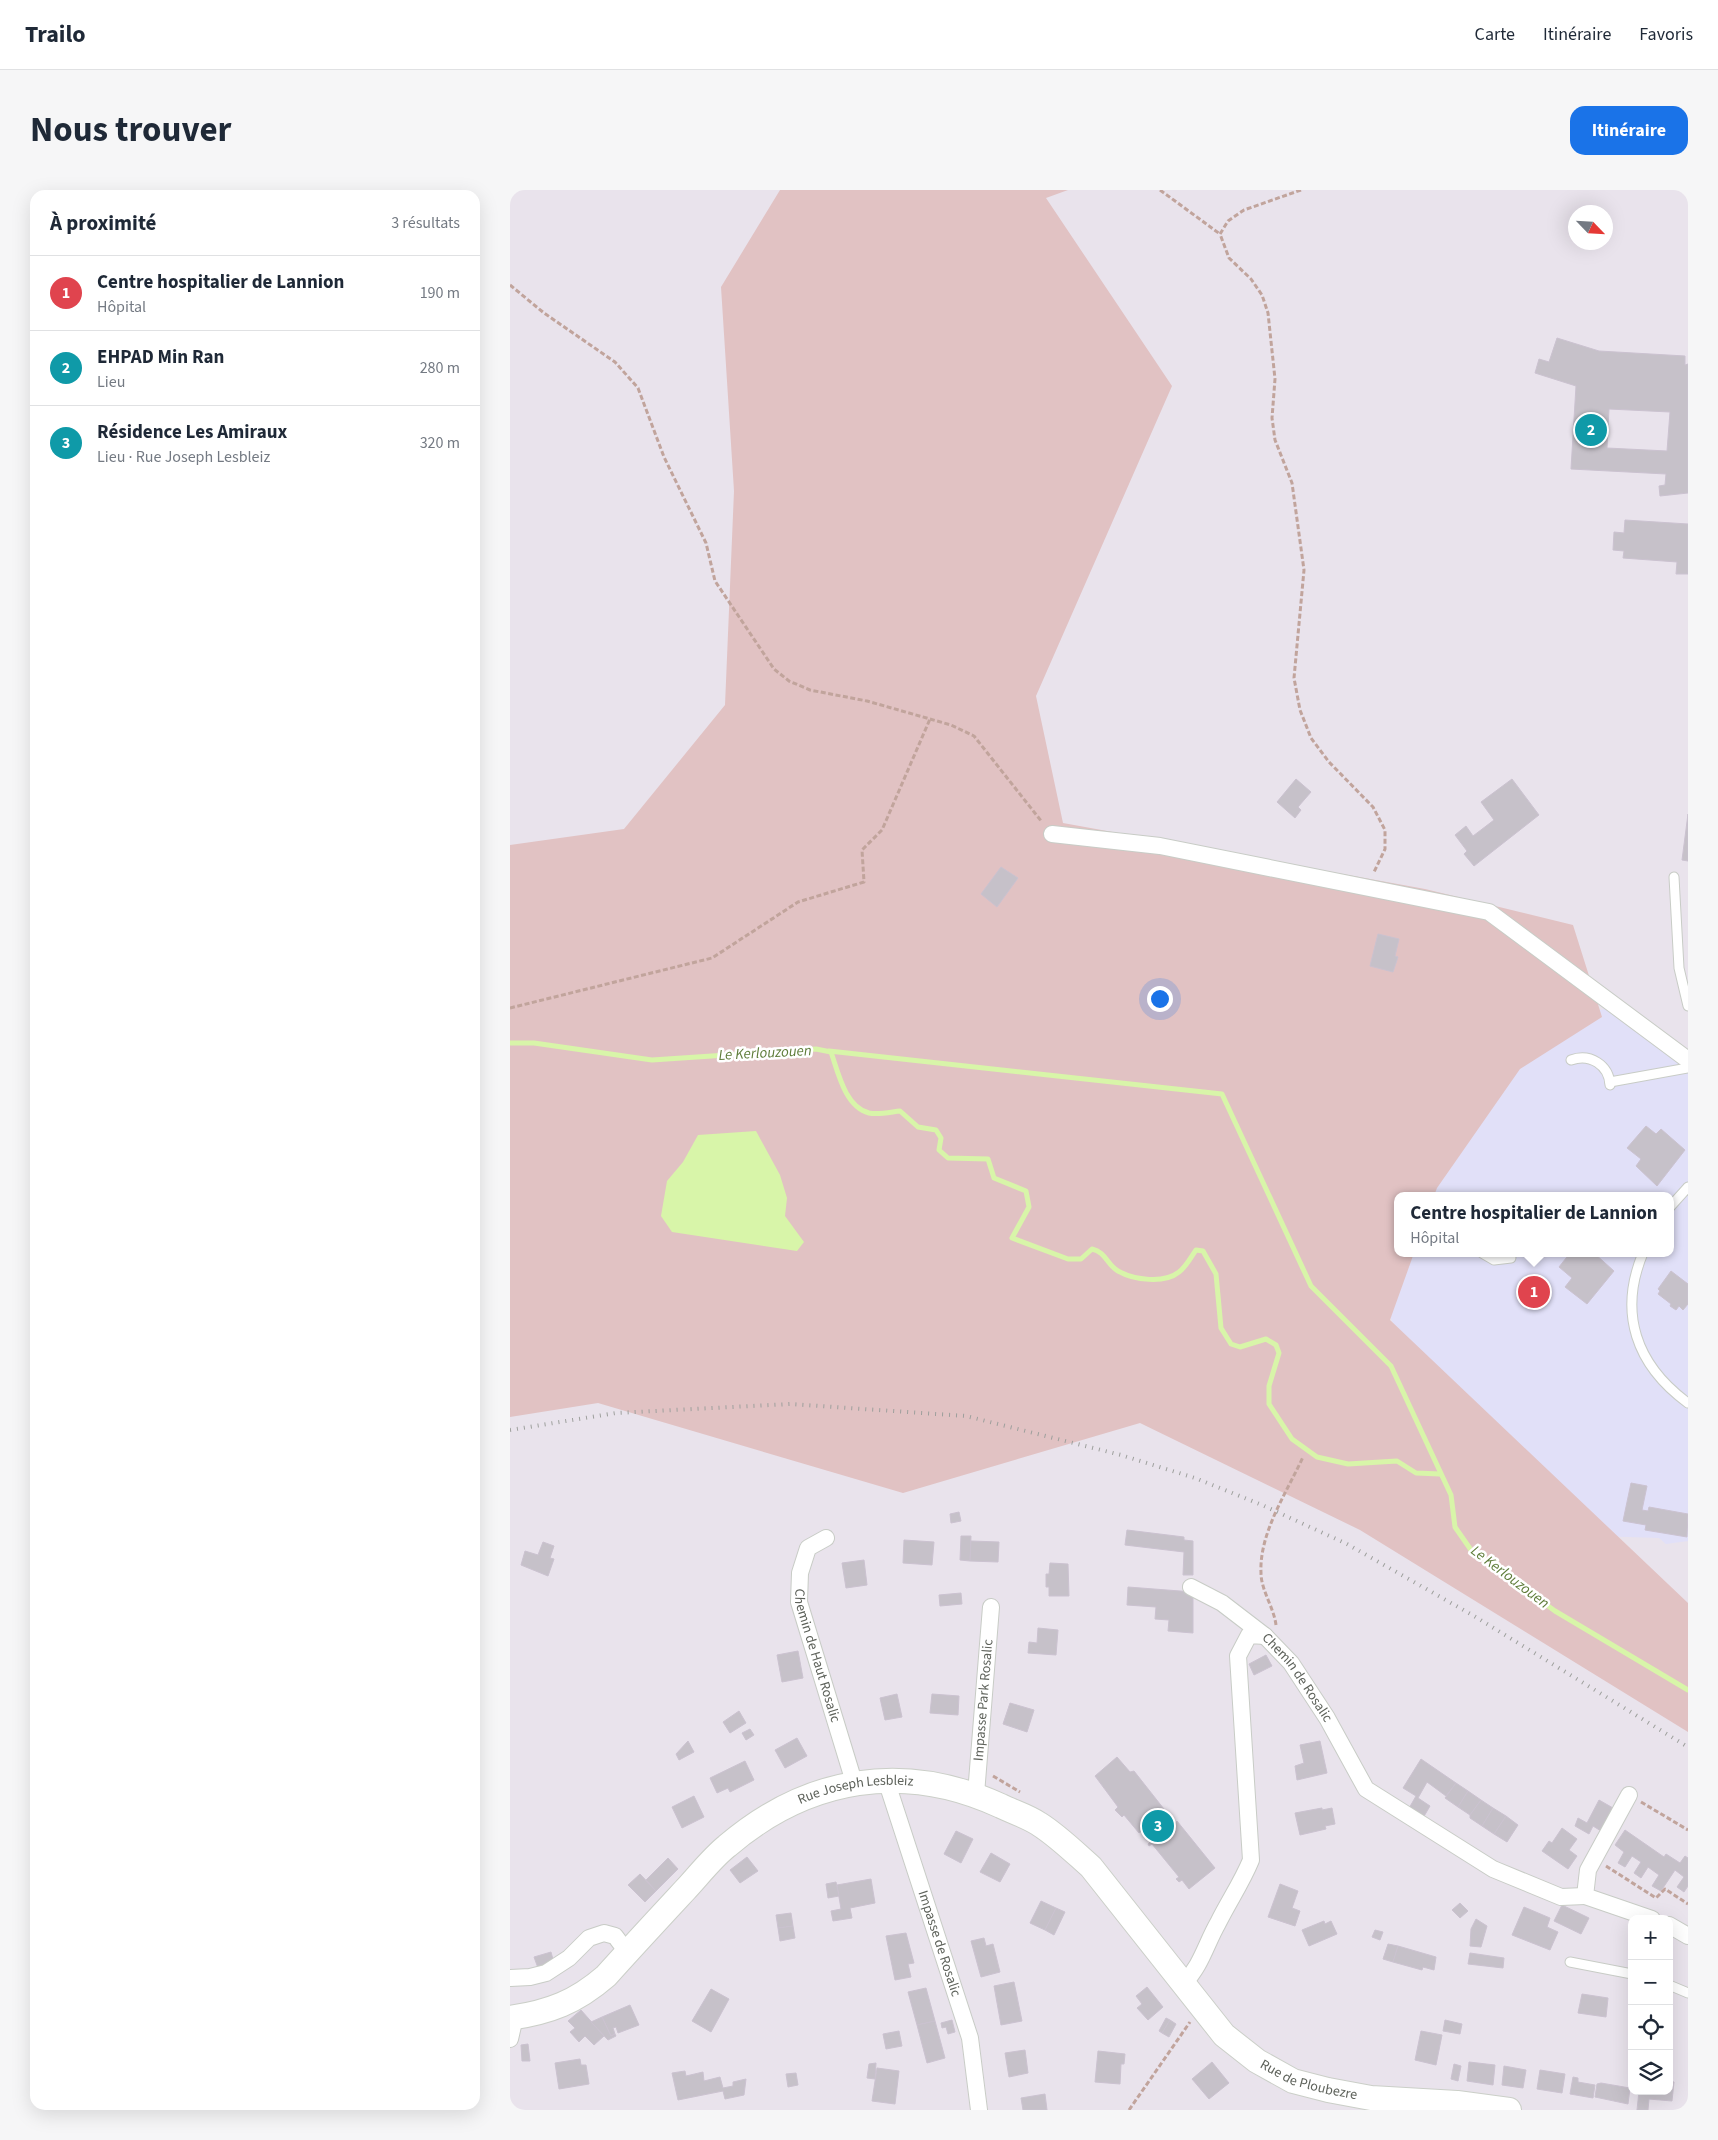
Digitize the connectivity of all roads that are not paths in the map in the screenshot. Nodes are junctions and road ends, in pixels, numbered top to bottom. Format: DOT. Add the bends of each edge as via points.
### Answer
graph roads {
  1 [pos="1052,834"];
  2 [pos="1674,878"];
  3 [pos="1688,1006"];
  4 [pos="1571,1060"];
  5 [pos="1688,1060"];
  6 [pos="1688,1068"];
  7 [pos="1688,1187"];
  8 [pos="1674,1203"];
  9 [pos="1489,1257"];
  10 [pos="1641,1257"];
  11 [pos="1511,1258"];
  12 [pos="1688,1403"];
  13 [pos="826,1538"];
  14 [pos="1191,1587"];
  15 [pos="991,1607"];
  16 [pos="1265,1636"];
  17 [pos="886,1780"];
  18 [pos="854,1782"];
  19 [pos="976,1794"];
  20 [pos="1629,1795"];
  21 [pos="1585,1896"];
  22 [pos="1640,1915"];
  23 [pos="1673,1927"];
  24 [pos="1688,1936"];
  25 [pos="627,1952"];
  26 [pos="1570,1962"];
  27 [pos="1628,1973"];
  28 [pos="510,1978"];
  29 [pos="1673,1987"];
  30 [pos="1688,1993"];
  31 [pos="1194,1996"];
  32 [pos="512,2025"];
  33 [pos="1457,2107"];
  34 [pos="979,2110"];
  35 [pos="1509,2110"];
  1 -- 5 [label="street" via="1160,846 1489,912"];
  2 -- 3 [label="lane" via="1680,982"];
  4 -- 6 [label="lane" via="1585,1058 1599,1063 1610,1084"];
  7 -- 8 [label="lane"];
  9 -- 11 [label="lane" via="1494,1260"];
  10 -- 12 [label="lane" via="1634,1275 1631,1304 1642,1353 1661,1378"];
  13 -- 18 [label="street, Chemin de Haut Rosalic" via="808,1548 800,1573 799,1602"];
  14 -- 16 [label="street" via="1222,1603"];
  15 -- 19 [label="street, Impasse Park Rosalic"];
  16 -- 21 [label="street, Chemin de Rosalic" via="1290,1663 1328,1718 1366,1789 1493,1869 1561,1897"];
  16 -- 31 [label="street, Chemin de Rosalic" via="1249,1635 1238,1656 1251,1860 1217,1923 1200,1964"];
  17 -- 18 [label="main road, Rue Joseph Lesbleiz"];
  17 -- 19 [label="main road, Rue Joseph Lesbleiz" via="929,1782"];
  17 -- 34 [label="street, Impasse de Rosalic" via="970,2038"];
  18 -- 25 [label="main road, Rue Joseph Lesbleiz" via="796,1800 751,1827 726,1846"];
  19 -- 31 [label="main road, Rue Joseph Lesbleiz" via="1038,1823 1091,1867"];
  20 -- 21 [label="street" via="1588,1870"];
  21 -- 22 [label="street, Chemin de Rosalic"];
  23 -- 24 [label="street"];
  25 -- 28 [label="street" via="615,1936 604,1934 589,1938 546,1973"];
  25 -- 32 [label="main road, Rue Joseph Lesbleiz" via="588,1992 567,2004"];
  26 -- 27 [label="lane"];
  29 -- 30 [label="lane"];
  31 -- 33 [label="main road, Rue de Ploubezre" via="1224,2035 1257,2061 1293,2081 1371,2098"];
  33 -- 35 [label="main road, Rue de Ploubezre"];
}
